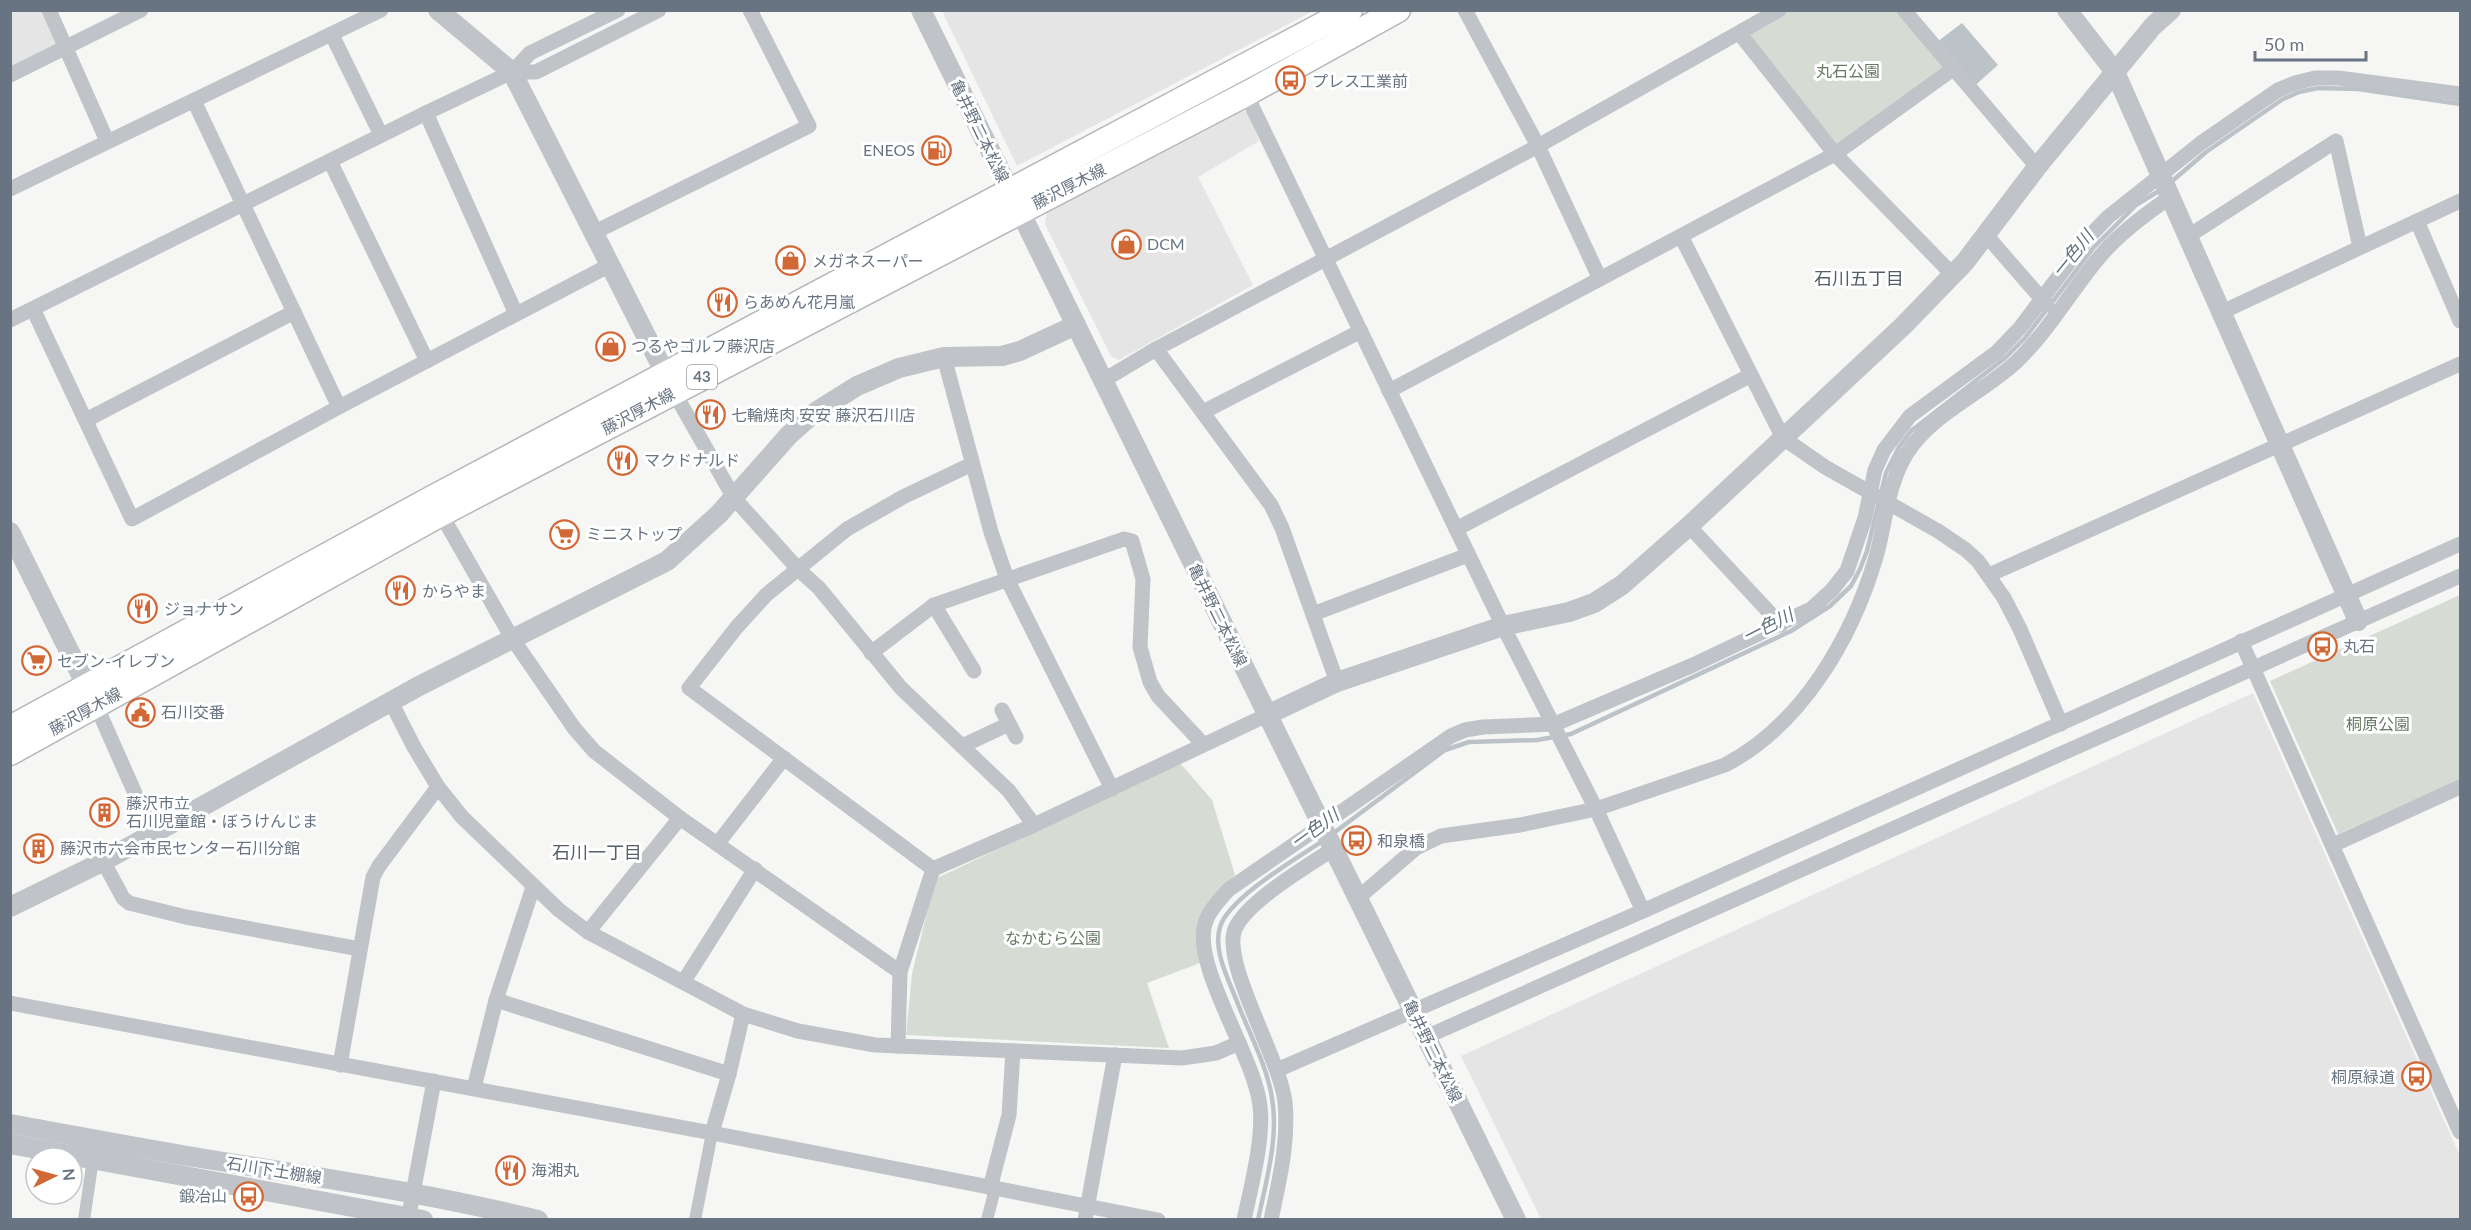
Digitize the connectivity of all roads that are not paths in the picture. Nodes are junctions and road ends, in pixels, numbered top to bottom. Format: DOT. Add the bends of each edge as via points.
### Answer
graph roads {
  1 [pos="49,10"];
  2 [pos="141,10"];
  3 [pos="381,10"];
  4 [pos="438,10"];
  5 [pos="618,10"];
  6 [pos="659,10"];
  7 [pos="750,10"];
  8 [pos="921,10"];
  9 [pos="1350,10"];
  10 [pos="1398,10"];
  11 [pos="1465,10"];
  12 [pos="1779,10"];
  13 [pos="1904,10"];
  14 [pos="2067,10"];
  15 [pos="2171,10"];
  16 [pos="1740,34"];
  17 [pos="332,35"];
  18 [pos="66,48"];
  19 [pos="1953,69"];
  20 [pos="512,72"];
  21 [pos="2115,72"];
  22 [pos="10,75"];
  23 [pos="1246,94"];
  24 [pos="2460,94"];
  25 [pos="194,101"];
  26 [pos="426,113"];
  27 [pos="381,135"];
  28 [pos="107,141"];
  29 [pos="1538,146"];
  30 [pos="1836,154"];
  31 [pos="330,161"];
  32 [pos="2037,167"];
  33 [pos="2164,186"];
  34 [pos="10,189"];
  35 [pos="2460,201"];
  36 [pos="1015,202"];
  37 [pos="243,204"];
  38 [pos="2417,221"];
  39 [pos="593,233"];
  40 [pos="1986,235"];
  41 [pos="1681,236"];
  42 [pos="2187,237"];
  43 [pos="2360,248"];
  44 [pos="1326,259"];
  45 [pos="610,265"];
  46 [pos="1953,275"];
  47 [pos="1600,279"];
  48 [pos="2042,299"];
  49 [pos="33,309"];
  50 [pos="294,312"];
  51 [pos="2222,312"];
  52 [pos="516,314"];
  53 [pos="2057,315"];
  54 [pos="10,320"];
  55 [pos="2460,321"];
  56 [pos="1076,325"];
  57 [pos="1361,331"];
  58 [pos="1156,349"];
  59 [pos="944,357"];
  60 [pos="427,361"];
  61 [pos="2460,364"];
  62 [pos="1750,375"];
  63 [pos="1104,380"];
  64 [pos="670,384"];
  65 [pos="1389,391"];
  66 [pos="339,407"];
  67 [pos="1203,412"];
  68 [pos="86,420"];
  69 [pos="1783,438"];
  70 [pos="2282,444"];
  71 [pos="972,464"];
  72 [pos="1869,492"];
  73 [pos="734,498"];
  74 [pos="1888,503"];
  75 [pos="441,514"];
  76 [pos="1689,526"];
  77 [pos="1456,529"];
  78 [pos="10,532"];
  79 [pos="2460,544"];
  80 [pos="1468,555"];
  81 [pos="799,570"];
  82 [pos="1989,575"];
  83 [pos="2460,576"];
  84 [pos="1007,579"];
  85 [pos="2346,596"];
  86 [pos="934,605"];
  87 [pos="1313,614"];
  88 [pos="2358,621"];
  89 [pos="1781,625"];
  90 [pos="1503,626"];
  91 [pos="512,638"];
  92 [pos="2241,641"];
  93 [pos="871,654"];
  94 [pos="2253,669"];
  95 [pos="974,671"];
  96 [pos="1337,682"];
  97 [pos="91,695"];
  98 [pos="391,702"];
  99 [pos="1002,710"];
  100 [pos="1267,715"];
  101 [pos="2061,724"];
  102 [pos="10,728"];
  103 [pos="1558,731"];
  104 [pos="1203,744"];
  105 [pos="962,746"];
  106 [pos="10,753"];
  107 [pos="784,758"];
  108 [pos="438,787"];
  109 [pos="2460,787"];
  110 [pos="1112,789"];
  111 [pos="1596,809"];
  112 [pos="680,818"];
  113 [pos="1034,825"];
  114 [pos="153,834"];
  115 [pos="1328,837"];
  116 [pos="718,843"];
  117 [pos="2333,845"];
  118 [pos="103,861"];
  119 [pos="755,869"];
  120 [pos="933,869"];
  121 [pos="533,887"];
  122 [pos="1358,898"];
  123 [pos="10,907"];
  124 [pos="1643,911"];
  125 [pos="588,932"];
  126 [pos="360,949"];
  127 [pos="900,972"];
  128 [pos="684,981"];
  129 [pos="496,1000"];
  130 [pos="10,1003"];
  131 [pos="1413,1011"];
  132 [pos="744,1014"];
  133 [pos="1426,1037"];
  134 [pos="1239,1043"];
  135 [pos="898,1046"];
  136 [pos="1013,1051"];
  137 [pos="1115,1055"];
  138 [pos="340,1065"];
  139 [pos="1277,1070"];
  140 [pos="729,1074"];
  141 [pos="434,1081"];
  142 [pos="474,1088"];
  143 [pos="10,1124"];
  144 [pos="2460,1132"];
  145 [pos="712,1133"];
  146 [pos="10,1144"];
  147 [pos="93,1159"];
  148 [pos="992,1188"];
  149 [pos="413,1193"];
  150 [pos="1086,1213"];
  151 [pos="413,1219"];
  152 [pos="84,1220"];
  153 [pos="538,1220"];
  154 [pos="695,1220"];
  155 [pos="987,1220"];
  156 [pos="1158,1220"];
  157 [pos="1244,1220"];
  158 [pos="1271,1220"];
  159 [pos="1516,1220"];
  1 -- 18 [label="street"];
  2 -- 18 [label="street"];
  3 -- 17 [label="street"];
  4 -- 20 [label="street"];
  5 -- 20 [label="street" via="530,53"];
  6 -- 20 [label="street" via="536,72"];
  7 -- 39 [label="street" via="810,126"];
  8 -- 36 [label="street, 亀井野二本松線"];
  9 -- 36 [label="main road, 藤沢厚木線 / 43"];
  10 -- 23 [label="main road, 藤沢厚木線 / 43"];
  11 -- 29 [label="street"];
  12 -- 16 [label="street"];
  13 -- 19 [label="street"];
  14 -- 21 [label="street"];
  15 -- 21 [label="street"];
  16 -- 29 [label="street"];
  16 -- 30 [label="street"];
  17 -- 25 [label="street"];
  17 -- 27 [label="street"];
  18 -- 22 [label="street"];
  18 -- 28 [label="street"];
  19 -- 30 [label="street"];
  19 -- 32 [label="street"];
  20 -- 26 [label="street"];
  20 -- 39 [label="street"];
  21 -- 32 [label="street"];
  21 -- 33 [label="street"];
  23 -- 36 [label="main road, 藤沢厚木線 / 43"];
  23 -- 44 [label="street"];
  24 -- 33 [label="street" via="2338,78 2295,83 2278,90 2201,143"];
  25 -- 28 [label="street"];
  25 -- 37 [label="street"];
  26 -- 27 [label="street"];
  26 -- 52 [label="street"];
  27 -- 31 [label="street"];
  28 -- 34 [label="street"];
  29 -- 44 [label="street"];
  29 -- 47 [label="street"];
  30 -- 41 [label="street"];
  30 -- 46 [label="street"];
  31 -- 37 [label="street"];
  31 -- 60 [label="street"];
  32 -- 40 [label="street"];
  33 -- 42 [label="street"];
  33 -- 48 [label="street" via="2108,217"];
  33 -- 53 [label="street" via="2141,218 2098,258"];
  35 -- 38 [label="street"];
  36 -- 56 [label="street, 亀井野二本松線"];
  36 -- 64 [label="main road, 藤沢厚木線 / 43"];
  37 -- 49 [label="street"];
  37 -- 50 [label="street"];
  38 -- 43 [label="street"];
  38 -- 55 [label="street"];
  39 -- 45 [label="street"];
  40 -- 46 [label="street"];
  40 -- 48 [label="street"];
  41 -- 47 [label="street"];
  41 -- 62 [label="street"];
  42 -- 43 [label="street" via="2336,141"];
  42 -- 51 [label="street"];
  43 -- 51 [label="street"];
  44 -- 57 [label="street"];
  44 -- 58 [label="street"];
  45 -- 52 [label="street"];
  45 -- 64 [label="street"];
  46 -- 69 [label="street"];
  47 -- 65 [label="street"];
  48 -- 53 [label="street"];
  48 -- 72 [label="street" via="1997,352 1910,416 1884,450"];
  49 -- 54 [label="street"];
  49 -- 68 [label="street"];
  50 -- 66 [label="street"];
  50 -- 68 [label="street"];
  51 -- 70 [label="street"];
  52 -- 60 [label="street"];
  53 -- 74 [label="street" via="2015,363 1916,441 1900,467"];
  56 -- 59 [label="street" via="1002,356"];
  56 -- 63 [label="street, 亀井野二本松線"];
  57 -- 65 [label="street"];
  57 -- 67 [label="street"];
  58 -- 63 [label="street"];
  58 -- 67 [label="street"];
  59 -- 71 [label="street"];
  59 -- 73 [label="street" via="877,377 821,408 789,435"];
  60 -- 66 [label="street"];
  61 -- 70 [label="street"];
  62 -- 69 [label="street"];
  62 -- 77 [label="street"];
  63 -- 100 [label="street, 亀井野二本松線"];
  64 -- 73 [label="street"];
  64 -- 75 [label="main road, 藤沢厚木線 / 43"];
  64 -- 97 [label="main road, 藤沢厚木線 / 43" via="432,498"];
  65 -- 77 [label="street"];
  66 -- 68 [label="street" via="132,519"];
  67 -- 87 [label="street" via="1271,505"];
  69 -- 72 [label="street"];
  69 -- 76 [label="street"];
  70 -- 82 [label="street"];
  70 -- 85 [label="street"];
  71 -- 81 [label="street" via="847,529"];
  71 -- 84 [label="street"];
  72 -- 74 [label="street"];
  72 -- 89 [label="street" via="1860,536 1847,571 1811,609"];
  73 -- 81 [label="street"];
  73 -- 91 [label="street" via="667,561"];
  74 -- 82 [label="street" via="1966,550"];
  74 -- 111 [label="street" via="1877,554 1853,618 1822,672 1779,725 1745,755 1725,765"];
  75 -- 91 [label="street"];
  75 -- 97 [label="main road, 藤沢厚木線 / 43"];
  76 -- 89 [label="street"];
  76 -- 90 [label="street" via="1622,585 1594,603"];
  77 -- 80 [label="street"];
  78 -- 97 [label="street"];
  79 -- 85 [label="street"];
  80 -- 87 [label="street"];
  80 -- 90 [label="street"];
  81 -- 93 [label="street" via="819,588"];
  81 -- 107 [label="street" via="766,596 736,628 689,688"];
  82 -- 101 [label="street" via="2020,629"];
  83 -- 88 [label="street"];
  84 -- 86 [label="street"];
  84 -- 104 [label="street" via="1124,539 1132,541 1143,579 1140,647 1150,682 1158,696"];
  84 -- 110 [label="street"];
  85 -- 88 [label="street"];
  85 -- 92 [label="street"];
  86 -- 93 [label="street"];
  86 -- 95 [label="street"];
  87 -- 96 [label="street"];
  88 -- 94 [label="street"];
  89 -- 103 [label="street"];
  90 -- 96 [label="street"];
  90 -- 103 [label="street"];
  91 -- 98 [label="street"];
  91 -- 112 [label="street" via="594,751"];
  92 -- 94 [label="street"];
  92 -- 101 [label="street"];
  93 -- 105 [label="street"];
  94 -- 117 [label="street"];
  94 -- 133 [label="street"];
  96 -- 100 [label="street"];
  97 -- 102 [label="main road, 藤沢厚木線 / 43"];
  97 -- 106 [label="main road, 藤沢厚木線 / 43"];
  97 -- 114 [label="street"];
  98 -- 108 [label="street"];
  98 -- 114 [label="street"];
  99 -- 105 [label="street" via="1013,730"];
  100 -- 104 [label="street"];
  100 -- 115 [label="street, 亀井野二本松線"];
  101 -- 124 [label="street"];
  103 -- 111 [label="street"];
  103 -- 115 [label="street" via="1483,727 1450,736"];
  104 -- 110 [label="street"];
  105 -- 113 [label="street" via="1009,791"];
  107 -- 116 [label="street"];
  107 -- 120 [label="street"];
  108 -- 121 [label="street" via="462,817"];
  108 -- 126 [label="street" via="373,877"];
  109 -- 117 [label="street"];
  110 -- 113 [label="street"];
  111 -- 122 [label="street" via="1441,836 1416,848"];
  111 -- 124 [label="street"];
  112 -- 116 [label="street"];
  112 -- 125 [label="street"];
  113 -- 120 [label="street"];
  114 -- 118 [label="street"];
  115 -- 122 [label="street, 亀井野二本松線"];
  115 -- 134 [label="street" via="1228,890 1205,922 1206,959"];
  115 -- 139 [label="street" via="1241,917 1234,931 1233,957"];
  116 -- 119 [label="street"];
  117 -- 144 [label="street"];
  118 -- 123 [label="street"];
  118 -- 126 [label="street" via="129,903"];
  119 -- 127 [label="street"];
  119 -- 128 [label="street"];
  120 -- 127 [label="street"];
  121 -- 125 [label="street"];
  121 -- 129 [label="street"];
  122 -- 131 [label="street, 亀井野二本松線"];
  124 -- 131 [label="street"];
  125 -- 128 [label="street"];
  126 -- 138 [label="street"];
  127 -- 135 [label="street"];
  128 -- 132 [label="street"];
  129 -- 140 [label="street"];
  129 -- 142 [label="street"];
  130 -- 138 [label="street"];
  131 -- 133 [label="street, 亀井野二本松線"];
  131 -- 139 [label="street"];
  132 -- 135 [label="street" via="798,1031"];
  132 -- 140 [label="street"];
  133 -- 159 [label="street, 亀井野二本松線"];
  134 -- 137 [label="street" via="1216,1053 1182,1058"];
  134 -- 157 [label="street" via="1255,1081 1260,1107"];
  135 -- 136 [label="street"];
  136 -- 137 [label="street"];
  136 -- 148 [label="street" via="1009,1115"];
  137 -- 150 [label="street"];
  138 -- 141 [label="street"];
  139 -- 158 [label="street" via="1285,1100 1286,1134"];
  140 -- 145 [label="street"];
  141 -- 142 [label="street"];
  141 -- 149 [label="street"];
  142 -- 145 [label="street"];
  143 -- 149 [label="street, 石川下土棚線"];
  145 -- 148 [label="street"];
  145 -- 154 [label="street"];
  146 -- 147 [label="street, 石川下土棚線"];
  147 -- 151 [label="street, 石川下土棚線"];
  147 -- 152 [label="street"];
  148 -- 150 [label="street"];
  148 -- 155 [label="street"];
  149 -- 151 [label="street"];
  149 -- 153 [label="street, 石川下土棚線"];
  150 -- 156 [label="street"];
}
